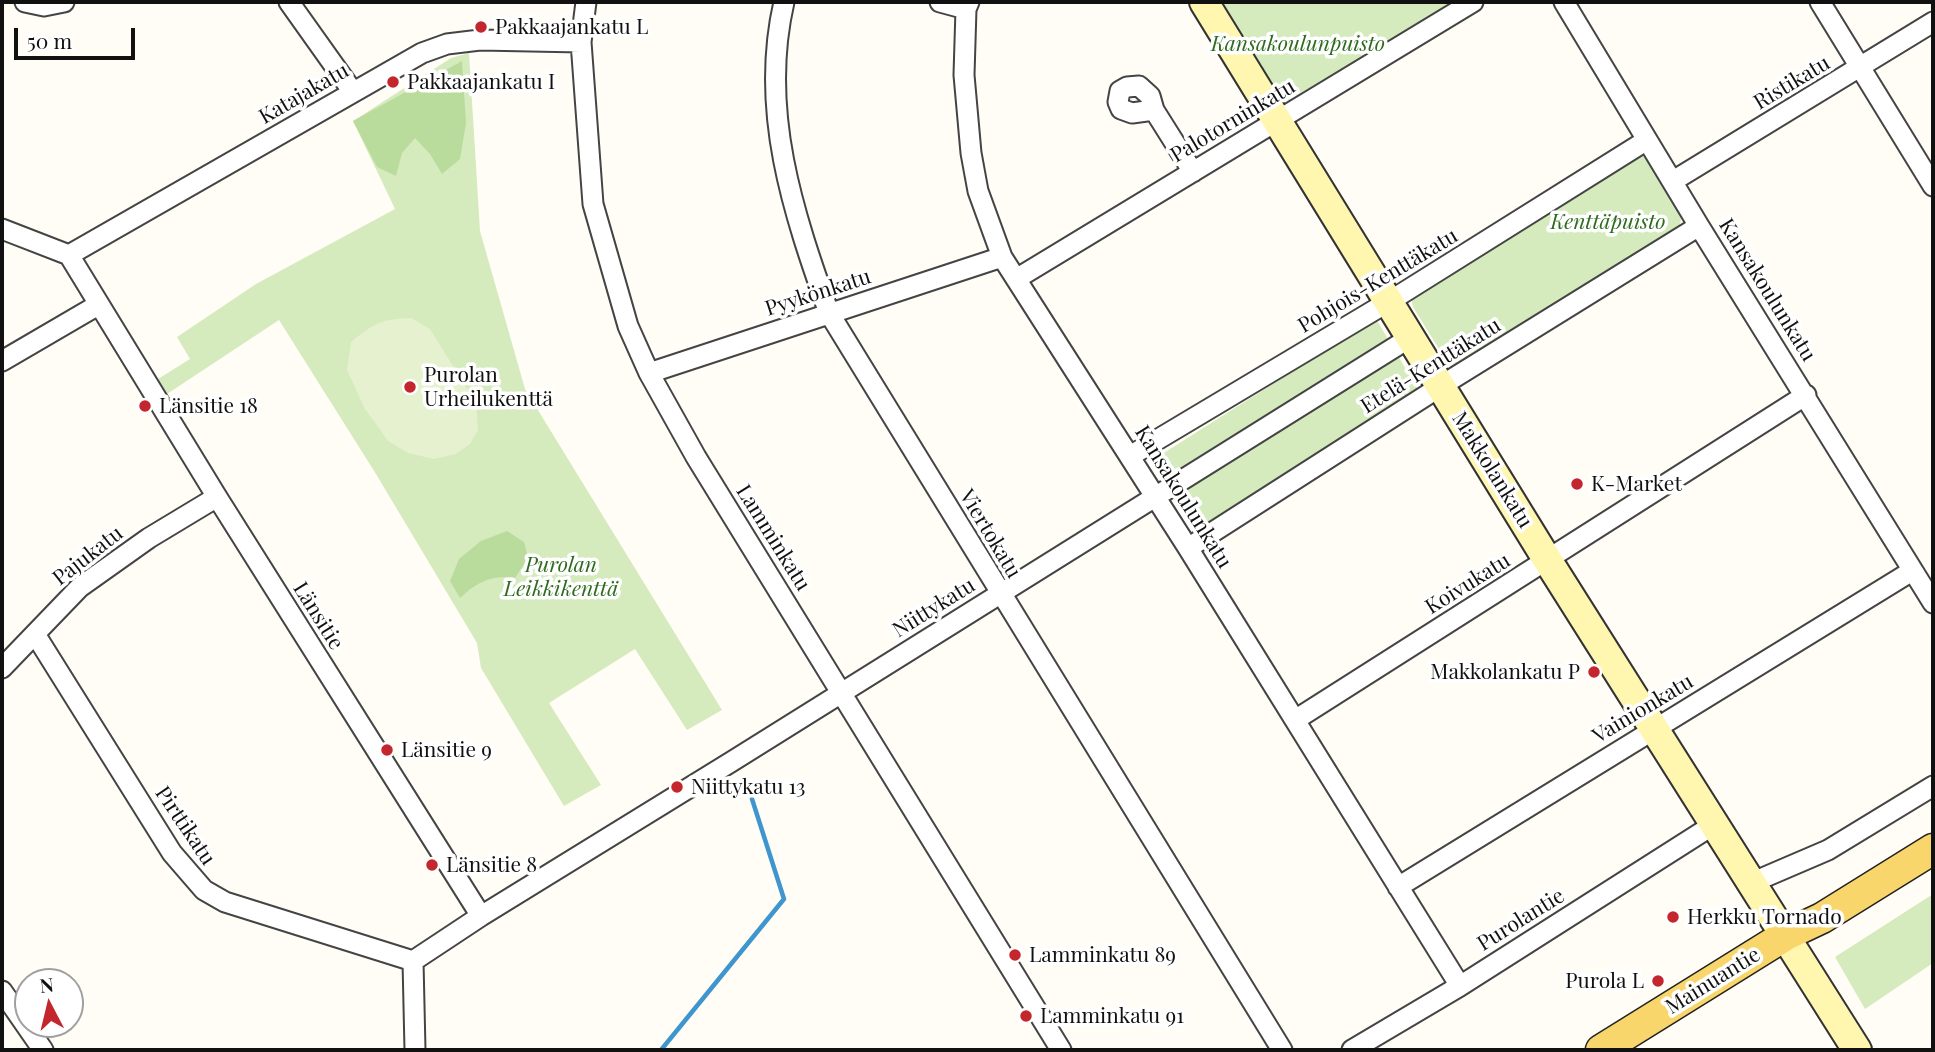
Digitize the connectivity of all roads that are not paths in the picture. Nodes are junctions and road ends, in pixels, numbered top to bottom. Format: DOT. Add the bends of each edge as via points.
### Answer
graph roads {
  1 [pos="25,2"];
  2 [pos="64,2"];
  3 [pos="289,2"];
  4 [pos="586,2"];
  5 [pos="784,2"];
  6 [pos="940,2"];
  7 [pos="1204,2"];
  8 [pos="1473,2"];
  9 [pos="1563,2"];
  10 [pos="1820,2"];
  11 [pos="967,6"];
  12 [pos="1933,22"];
  13 [pos="581,43"];
  14 [pos="1860,68"];
  15 [pos="353,92"];
  16 [pos="1154,110"];
  17 [pos="1278,121"];
  18 [pos="1647,140"];
  19 [pos="1193,172"];
  20 [pos="1673,181"];
  21 [pos="1933,186"];
  22 [pos="1699,226"];
  23 [pos="2,229"];
  24 [pos="69,255"];
  25 [pos="1002,257"];
  26 [pos="1016,279"];
  27 [pos="1387,302"];
  28 [pos="98,305"];
  29 [pos="829,313"];
  30 [pos="1411,337"];
  31 [pos="2,361"];
  32 [pos="649,373"];
  33 [pos="1440,386"];
  34 [pos="1806,395"];
  35 [pos="1130,456"];
  36 [pos="216,497"];
  37 [pos="1155,497"];
  38 [pos="1188,548"];
  39 [pos="1548,561"];
  40 [pos="1912,571"];
  41 [pos="1000,594"];
  42 [pos="1933,603"];
  43 [pos="35,634"];
  44 [pos="2,668"];
  45 [pos="842,693"];
  46 [pos="1295,720"];
  47 [pos="1655,729"];
  48 [pos="1933,786"];
  49 [pos="1713,825"];
  50 [pos="1933,849"];
  51 [pos="1751,883"];
  52 [pos="1398,887"];
  53 [pos="481,916"];
  54 [pos="1786,935"];
  55 [pos="413,961"];
  56 [pos="1460,986"];
  57 [pos="2,991"];
  58 [pos="43,1050"];
  59 [pos="415,1050"];
  60 [pos="1060,1050"];
  61 [pos="1282,1050"];
  62 [pos="1352,1050"];
  63 [pos="1601,1050"];
  64 [pos="1857,1050"];
  1 -- 2 [label="street" via="44,6"];
  3 -- 15 [label="street"];
  4 -- 13 [label="street, Lamminkatu"];
  5 -- 29 [label="street, Viertokatu" via="776,100 783,165 801,236"];
  6 -- 11 [label="street"];
  7 -- 17 [label="street, Makkolankatu"];
  8 -- 17 [label="street, Palotorninkatu"];
  9 -- 18 [label="street, Kansakoulunkatu"];
  10 -- 14 [label="street"];
  11 -- 25 [label="street, Kansakoulunkatu" via="964,75 971,153 978,191"];
  12 -- 14 [label="street, Ristikatu"];
  13 -- 15 [label="street, Katajakatu" via="480,40 447,44"];
  13 -- 32 [label="street, Lamminkatu" via="593,204 628,326"];
  14 -- 20 [label="street, Ristikatu"];
  14 -- 21 [label="street"];
  15 -- 24 [label="street, Katajakatu"];
  16 -- 19 [label="street"];
  17 -- 19 [label="street, Palotorninkatu"];
  17 -- 27 [label="street, Makkolankatu"];
  18 -- 20 [label="street, Kansakoulunkatu"];
  18 -- 27 [label="street, Pohjois-Kenttäkatu"];
  19 -- 26 [label="street, Palotorninkatu"];
  20 -- 22 [label="street, Kansakoulunkatu"];
  22 -- 33 [label="street, Etelä-Kenttäkatu"];
  22 -- 34 [label="street, Kansakoulunkatu"];
  23 -- 24 [label="street"];
  24 -- 28 [label="street, Länsitie"];
  25 -- 26 [label="street, Kansakoulunkatu"];
  25 -- 29 [label="street, Pyykönkatu"];
  26 -- 35 [label="street, Kansakoulunkatu"];
  27 -- 30 [label="street, Makkolankatu"];
  27 -- 35 [label="street, Pohjois-Kenttäkatu"];
  28 -- 31 [label="street"];
  28 -- 36 [label="street, Länsitie"];
  29 -- 32 [label="street, Pyykönkatu"];
  29 -- 41 [label="street, Viertokatu"];
  30 -- 33 [label="street, Makkolankatu"];
  30 -- 37 [label="street, Niittykatu"];
  32 -- 45 [label="street, Lamminkatu"];
  33 -- 38 [label="street, Etelä-Kenttäkatu"];
  33 -- 39 [label="street, Makkolankatu"];
  34 -- 39 [label="street, Koivukatu"];
  34 -- 40 [label="street, Kansakoulunkatu"];
  35 -- 37 [label="street, Kansakoulunkatu"];
  36 -- 43 [label="street, Pajukatu" via="80,587"];
  36 -- 53 [label="street, Länsitie"];
  37 -- 38 [label="street, Kansakoulunkatu"];
  37 -- 41 [label="street, Niittykatu"];
  38 -- 46 [label="street, Kansakoulunkatu"];
  39 -- 46 [label="street, Koivukatu"];
  39 -- 47 [label="street, Makkolankatu"];
  40 -- 42 [label="street, Kansakoulunkatu"];
  40 -- 47 [label="street, Vainionkatu"];
  41 -- 45 [label="street, Niittykatu"];
  41 -- 61 [label="street, Viertokatu"];
  43 -- 44 [label="street, Pajukatu"];
  43 -- 55 [label="street, Pirttikatu" via="172,853 204,890 226,902"];
  45 -- 53 [label="street, Niittykatu"];
  45 -- 60 [label="street, Lamminkatu"];
  46 -- 52 [label="street, Kansakoulunkatu"];
  47 -- 49 [label="street, Makkolankatu"];
  47 -- 52 [label="street, Vainionkatu"];
  48 -- 51 [label="street" via="1828,849"];
  49 -- 51 [label="street, Makkolankatu"];
  49 -- 56 [label="street, Purolantie"];
  50 -- 54 [label="main road, Mainuantie" via="1822,918"];
  51 -- 54 [label="street, Makkolankatu"];
  52 -- 56 [label="street, Kansakoulunkatu"];
  53 -- 55 [label="street"];
  54 -- 63 [label="main road, Mainuantie"];
  54 -- 64 [label="street, Makkolankatu"];
  55 -- 59 [label="street"];
  56 -- 62 [label="street, Purolantie"];
  57 -- 58 [label="street"];
}
